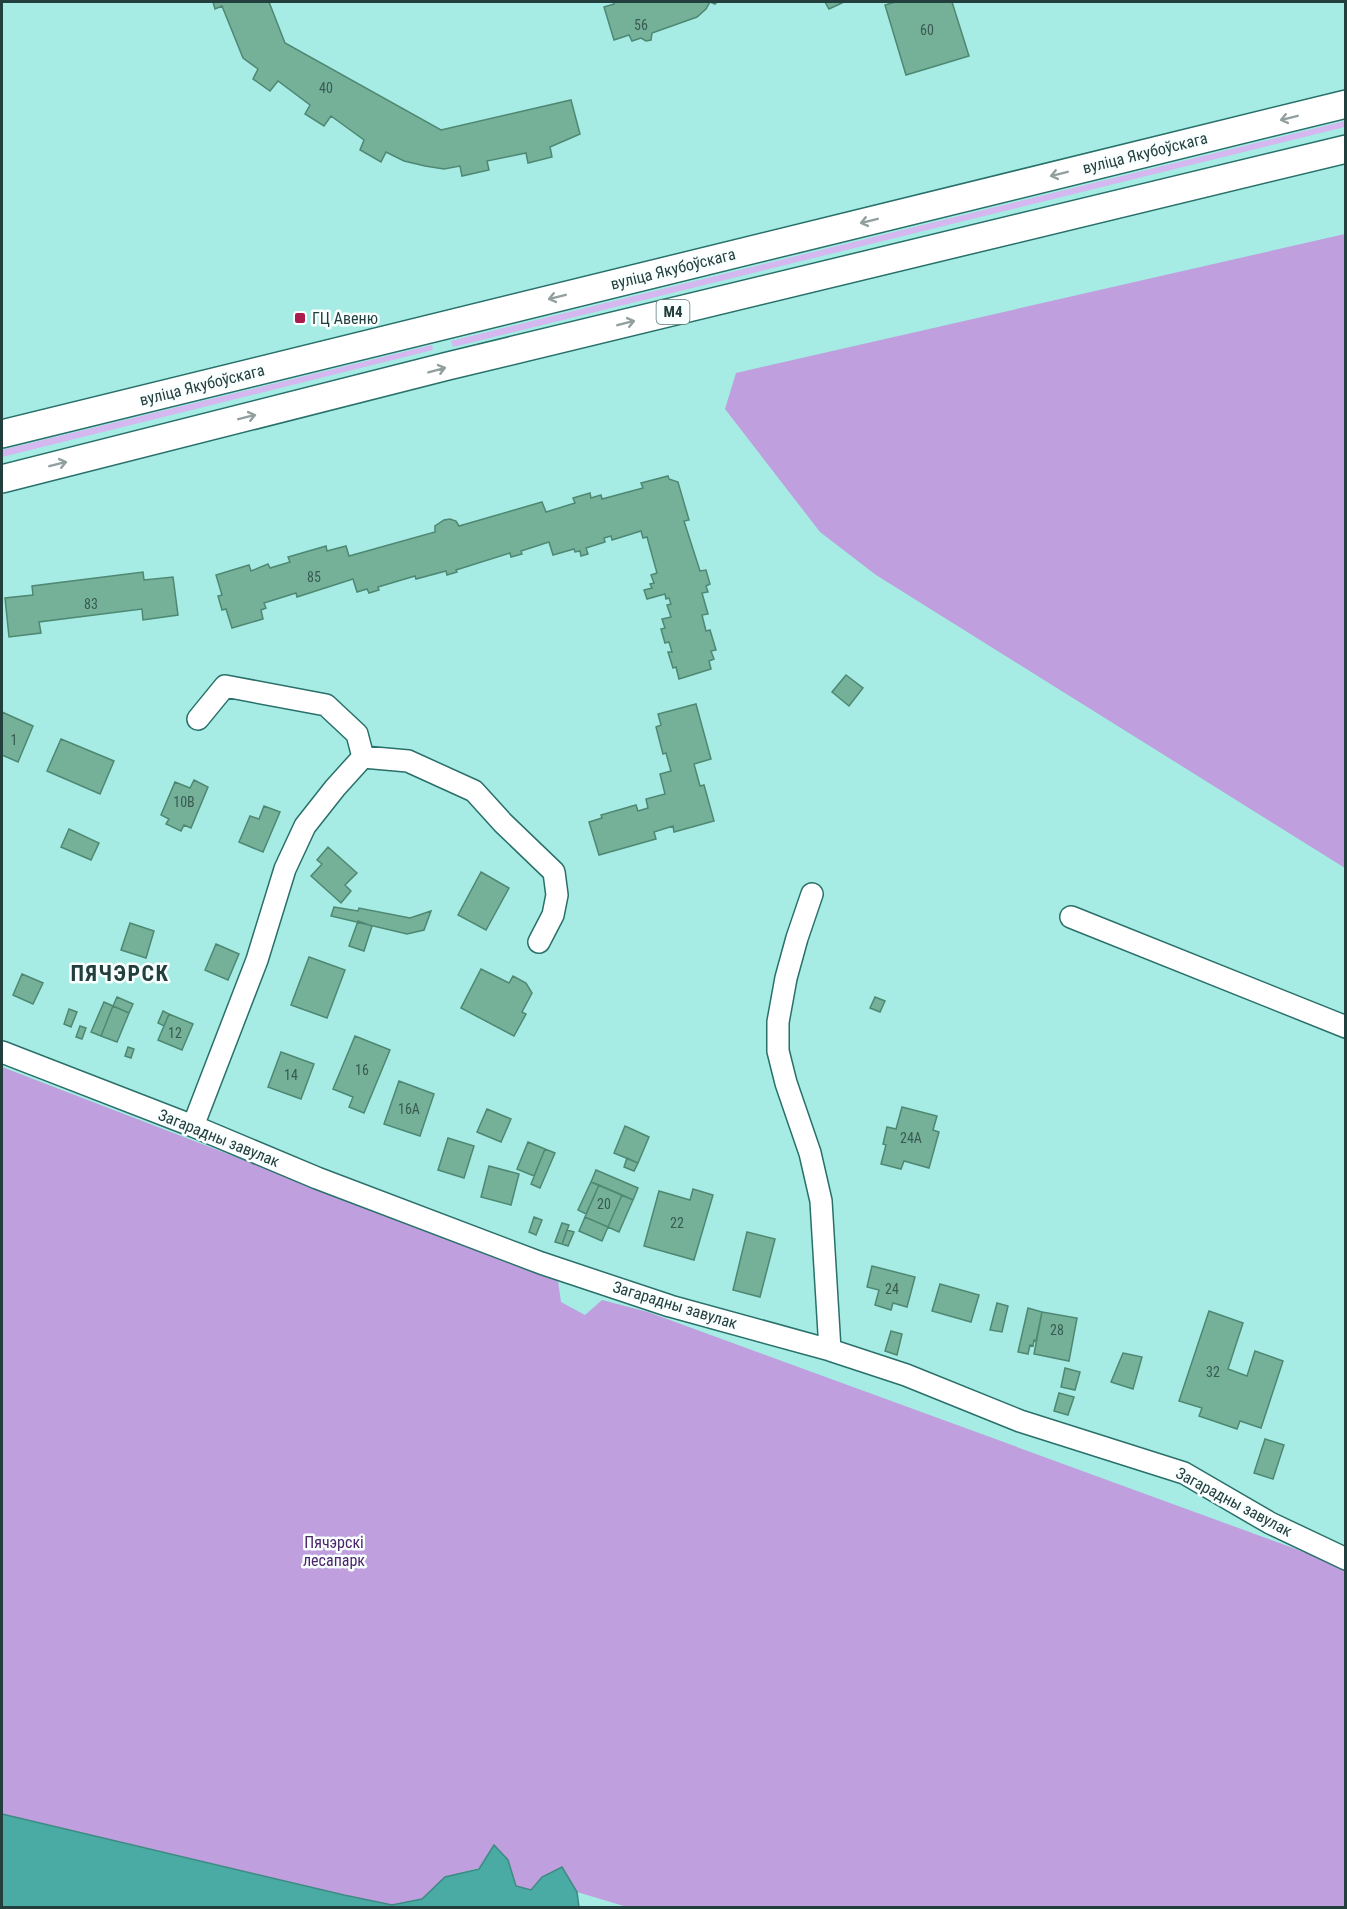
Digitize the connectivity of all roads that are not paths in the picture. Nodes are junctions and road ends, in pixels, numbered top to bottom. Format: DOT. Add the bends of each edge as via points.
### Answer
graph roads {
  1 [pos="1346,104"];
  2 [pos="1346,149"];
  3 [pos="2,434"];
  4 [pos="2,478"];
  5 [pos="198,719"];
  6 [pos="363,758"];
  7 [pos="812,894"];
  8 [pos="1071,917"];
  9 [pos="539,942"];
  10 [pos="1346,1027"];
  11 [pos="2,1052"];
  12 [pos="193,1126"];
  13 [pos="830,1350"];
  14 [pos="1346,1559"];
  1 -- 3 [label="main road, вуліца Якубоўскага, one-way"];
  4 -- 2 [label="main road, М4, one-way"];
  5 -- 6 [label="street" via="225,686 326,705 357,734"];
  6 -- 9 [label="street" via="408,761 474,791 554,872 557,895 553,915"];
  6 -- 12 [label="street" via="305,826 285,869 257,960"];
  7 -- 13 [label="street" via="786,978 778,1022 778,1050 822,1201"];
  8 -- 10 [label="street"];
  11 -- 12 [label="street, Загарадны завулак"];
  12 -- 13 [label="street, Загарадны завулак" via="541,1263 670,1306"];
  13 -- 14 [label="street, Загарадны завулак" via="906,1375 1020,1421 1184,1473 1270,1523"];
}
